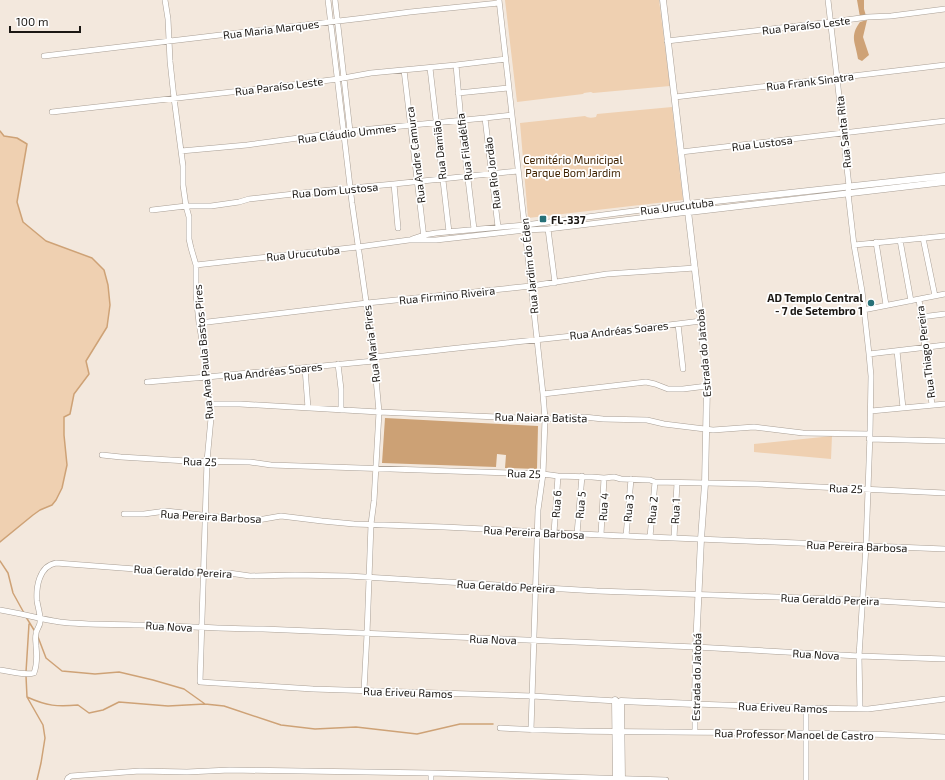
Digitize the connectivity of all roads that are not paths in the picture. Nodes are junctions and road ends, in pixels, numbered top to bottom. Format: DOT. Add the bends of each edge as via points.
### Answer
graph roads {
  1 [pos="165,0"];
  2 [pos="328,0"];
  3 [pos="335,0"];
  4 [pos="663,0"];
  5 [pos="828,0"];
  6 [pos="499,2"];
  7 [pos="945,9"];
  8 [pos="334,22"];
  9 [pos="831,22"];
  10 [pos="667,41"];
  11 [pos="168,42"];
  12 [pos="44,56"];
  13 [pos="506,59"];
  14 [pos="456,65"];
  15 [pos="945,65"];
  16 [pos="430,68"];
  17 [pos="404,70"];
  18 [pos="344,78"];
  19 [pos="837,78"];
  20 [pos="338,79"];
  21 [pos="508,88"];
  22 [pos="458,93"];
  23 [pos="675,97"];
  24 [pos="174,98"];
  25 [pos="52,112"];
  26 [pos="512,115"];
  27 [pos="485,118"];
  28 [pos="461,121"];
  29 [pos="945,121"];
  30 [pos="437,123"];
  31 [pos="411,125"];
  32 [pos="347,131"];
  33 [pos="843,133"];
  34 [pos="181,151"];
  35 [pos="681,152"];
  36 [pos="518,171"];
  37 [pos="492,174"];
  38 [pos="467,176"];
  39 [pos="945,176"];
  40 [pos="442,179"];
  41 [pos="418,182"];
  42 [pos="945,182"];
  43 [pos="394,184"];
  44 [pos="350,188"];
  45 [pos="848,190"];
  46 [pos="688,204"];
  47 [pos="186,206"];
  48 [pos="152,210"];
  49 [pos="689,212"];
  50 [pos="498,227"];
  51 [pos="398,228"];
  52 [pos="525,228"];
  53 [pos="474,229"];
  54 [pos="548,229"];
  55 [pos="449,232"];
  56 [pos="424,235"];
  57 [pos="945,236"];
  58 [pos="923,238"];
  59 [pos="409,240"];
  60 [pos="900,240"];
  61 [pos="424,241"];
  62 [pos="876,242"];
  63 [pos="854,245"];
  64 [pos="358,247"];
  65 [pos="196,264"];
  66 [pos="695,268"];
  67 [pos="555,283"];
  68 [pos="531,286"];
  69 [pos="945,294"];
  70 [pos="935,296"];
  71 [pos="919,299"];
  72 [pos="911,301"];
  73 [pos="367,303"];
  74 [pos="886,305"];
  75 [pos="863,310"];
  76 [pos="945,314"];
  77 [pos="921,317"];
  78 [pos="701,321"];
  79 [pos="199,323"];
  80 [pos="678,324"];
  81 [pos="537,339"];
  82 [pos="945,346"];
  83 [pos="924,347"];
  84 [pos="897,351"];
  85 [pos="869,354"];
  86 [pos="374,359"];
  87 [pos="338,364"];
  88 [pos="305,368"];
  89 [pos="683,369"];
  90 [pos="207,378"];
  91 [pos="147,382"];
  92 [pos="707,386"];
  93 [pos="543,394"];
  94 [pos="210,404"];
  95 [pos="945,404"];
  96 [pos="932,405"];
  97 [pos="308,408"];
  98 [pos="903,408"];
  99 [pos="341,410"];
  100 [pos="871,411"];
  101 [pos="379,412"];
  102 [pos="544,419"];
  103 [pos="706,429"];
  104 [pos="870,437"];
  105 [pos="945,441"];
  106 [pos="102,455"];
  107 [pos="207,461"];
  108 [pos="375,468"];
  109 [pos="543,474"];
  110 [pos="558,476"];
  111 [pos="582,476"];
  112 [pos="604,478"];
  113 [pos="631,479"];
  114 [pos="655,482"];
  115 [pos="677,483"];
  116 [pos="705,484"];
  117 [pos="868,489"];
  118 [pos="945,493"];
  119 [pos="124,514"];
  120 [pos="205,515"];
  121 [pos="371,524"];
  122 [pos="538,532"];
  123 [pos="554,533"];
  124 [pos="578,534"];
  125 [pos="601,535"];
  126 [pos="626,536"];
  127 [pos="650,537"];
  128 [pos="674,538"];
  129 [pos="701,539"];
  130 [pos="866,546"];
  131 [pos="945,549"];
  132 [pos="203,572"];
  133 [pos="369,578"];
  134 [pos="536,587"];
  135 [pos="699,594"];
  136 [pos="862,600"];
  137 [pos="945,605"];
  138 [pos="0,610"];
  139 [pos="40,619"];
  140 [pos="202,628"];
  141 [pos="367,634"];
  142 [pos="535,641"];
  143 [pos="696,647"];
  144 [pos="860,656"];
  145 [pos="945,660"];
  146 [pos="0,670"];
  147 [pos="200,682"];
  148 [pos="364,690"];
  149 [pos="532,696"];
  150 [pos="945,699"];
  151 [pos="618,701"];
  152 [pos="695,704"];
  153 [pos="806,708"];
  154 [pos="860,709"];
  155 [pos="500,728"];
  156 [pos="531,730"];
  157 [pos="618,731"];
  158 [pos="695,732"];
  159 [pos="806,733"];
  160 [pos="945,737"];
  161 [pos="431,774"];
  162 [pos="68,779"];
  163 [pos="619,779"];
  164 [pos="431,780"];
  165 [pos="666,780"];
  166 [pos="806,780"];
  1 -- 11 [label="street, Rua Ana Paula Bastos Pires"];
  2 -- 8 [label="street, Rua Maria Pires"];
  3 -- 8 [label="street, Rua Maria Pires"];
  4 -- 10 [label="street, Estrada do Jatobá"];
  5 -- 9 [label="street, Rua Santa Rita"];
  6 -- 8 [label="street, Rua Maria Marques"];
  6 -- 13 [label="street, Rua Jardim do Éden"];
  7 -- 9 [label="street, Rua Paraíso Leste"];
  8 -- 11 [label="street, Rua Maria Marques"];
  8 -- 18 [label="street, Rua Maria Pires"];
  8 -- 20 [label="street, Rua Maria Pires"];
  9 -- 10 [label="street, Rua Paraíso Leste"];
  9 -- 19 [label="street, Rua Santa Rita"];
  10 -- 23 [label="street, Estrada do Jatobá"];
  11 -- 12 [label="street, Rua Maria Marques"];
  11 -- 24 [label="street, Rua Ana Paula Bastos Pires"];
  13 -- 14 [label="street, Rua Paraíso Leste"];
  13 -- 21 [label="street, Rua Jardim do Éden"];
  14 -- 16 [label="street, Rua Paraíso Leste"];
  14 -- 22 [label="street, Rua Filadélfia"];
  15 -- 19 [label="street, Rua Frank Sinatra"];
  16 -- 17 [label="street, Rua Paraíso Leste"];
  16 -- 30 [label="street, Rua Damião"];
  17 -- 18 [label="street, Rua Paraíso Leste"];
  17 -- 31 [label="street, Rua Andre Camurca"];
  18 -- 20 [label="street, Rua Paraíso Leste"];
  18 -- 32 [label="street, Rua Maria Pires"];
  19 -- 23 [label="street, Rua Frank Sinatra"];
  19 -- 33 [label="street, Rua Santa Rita"];
  20 -- 24 [label="street, Rua Paraíso Leste"];
  20 -- 32 [label="street, Rua Maria Pires"];
  21 -- 22 [label="street"];
  21 -- 26 [label="street, Rua Jardim do Éden"];
  22 -- 28 [label="street, Rua Filadélfia"];
  23 -- 35 [label="street, Estrada do Jatobá"];
  24 -- 25 [label="street, Rua Paraíso Leste"];
  24 -- 34 [label="street, Rua Ana Paula Bastos Pires"];
  26 -- 27 [label="street, Rua Cláudio Ummes"];
  26 -- 36 [label="street, Rua Jardim do Éden"];
  27 -- 28 [label="street, Rua Cláudio Ummes"];
  27 -- 37 [label="street, Rua Rio Jordão"];
  28 -- 30 [label="street, Rua Cláudio Ummes"];
  28 -- 38 [label="street, Rua Filadélfia"];
  29 -- 33 [label="street, Rua Lustosa"];
  30 -- 31 [label="street, Rua Cláudio Ummes"];
  30 -- 40 [label="street, Rua Damião"];
  31 -- 32 [label="street, Rua Cláudio Ummes"];
  31 -- 41 [label="street, Rua Andre Camurca"];
  32 -- 34 [label="street, Rua Cláudio Ummes"];
  32 -- 44 [label="street, Rua Maria Pires"];
  33 -- 35 [label="street, Rua Lustosa"];
  33 -- 45 [label="street, Rua Santa Rita"];
  34 -- 47 [label="street, Rua Ana Paula Bastos Pires"];
  35 -- 46 [label="street, Estrada do Jatobá"];
  36 -- 37 [label="street, Rua Dom Lustosa"];
  36 -- 52 [label="street, Rua Jardim do Éden"];
  37 -- 38 [label="street, Rua Dom Lustosa"];
  37 -- 50 [label="street, Rua Rio Jordão"];
  38 -- 40 [label="street, Rua Dom Lustosa"];
  38 -- 53 [label="street, Rua Filadélfia"];
  39 -- 45 [label="street, Rua Urucutuba"];
  40 -- 41 [label="street, Rua Dom Lustosa"];
  40 -- 55 [label="street, Rua Damião"];
  41 -- 43 [label="street, Rua Dom Lustosa"];
  41 -- 56 [label="street, Rua Andre Camurca"];
  42 -- 45 [label="street, Rua Urucutuba"];
  43 -- 44 [label="street, Rua Dom Lustosa"];
  43 -- 51 [label="street"];
  44 -- 47 [label="street, Rua Dom Lustosa" via="249,199 211,206"];
  44 -- 64 [label="street, Rua Maria Pires"];
  45 -- 46 [label="street, Rua Urucutuba"];
  45 -- 49 [label="street, Rua Urucutuba"];
  45 -- 63 [label="street, Rua Santa Rita"];
  46 -- 49 [label="street, Estrada do Jatobá"];
  46 -- 52 [label="street, Rua Urucutuba"];
  47 -- 48 [label="street, Rua Dom Lustosa"];
  47 -- 65 [label="street, Rua Ana Paula Bastos Pires" via="189,239"];
  49 -- 54 [label="street, Rua Urucutuba"];
  49 -- 66 [label="street, Estrada do Jatobá"];
  50 -- 52 [label="street, Rua Urucutuba"];
  50 -- 53 [label="street, Rua Urucutuba"];
  52 -- 54 [label="street, Rua Urucutuba"];
  52 -- 61 [label="street, Rua Urucutuba"];
  52 -- 68 [label="street, Rua Jardim do Éden"];
  53 -- 55 [label="street, Rua Urucutuba"];
  54 -- 67 [label="street"];
  55 -- 56 [label="street, Rua Urucutuba"];
  56 -- 59 [label="street, Rua Urucutuba"];
  56 -- 61 [label="street, Rua Andre Camurca"];
  57 -- 58 [label="street"];
  58 -- 60 [label="street"];
  58 -- 70 [label="street"];
  59 -- 61 [label="street, Rua Urucutuba"];
  59 -- 64 [label="street, Rua Urucutuba"];
  60 -- 62 [label="street"];
  60 -- 72 [label="street"];
  62 -- 63 [label="street"];
  62 -- 74 [label="street"];
  63 -- 75 [label="street, Rua Santa Rita"];
  64 -- 65 [label="street, Rua Urucutuba"];
  64 -- 73 [label="street, Rua Maria Pires"];
  65 -- 79 [label="street, Rua Ana Paula Bastos Pires"];
  66 -- 67 [label="street, Rua Firmino Riveira" via="607,274"];
  66 -- 78 [label="street, Estrada do Jatobá"];
  67 -- 68 [label="street, Rua Firmino Riveira"];
  68 -- 73 [label="street, Rua Firmino Riveira"];
  68 -- 81 [label="street, Rua Jardim do Éden"];
  69 -- 70 [label="street"];
  70 -- 71 [label="street"];
  71 -- 72 [label="street"];
  71 -- 77 [label="street, Rua Thiago Pereira"];
  72 -- 74 [label="street"];
  73 -- 79 [label="street, Rua Firmino Riveira"];
  73 -- 86 [label="street, Rua Maria Pires"];
  74 -- 75 [label="street"];
  75 -- 85 [label="street, Rua Santa Rita"];
  76 -- 77 [label="street"];
  77 -- 83 [label="street, Rua Thiago Pereira"];
  78 -- 80 [label="street, Rua Andréas Soares"];
  78 -- 92 [label="street, Estrada do Jatobá"];
  79 -- 90 [label="street, Rua Ana Paula Bastos Pires"];
  80 -- 81 [label="street, Rua Andréas Soares"];
  80 -- 89 [label="street"];
  81 -- 86 [label="street, Rua Andréas Soares"];
  81 -- 93 [label="street, Rua Jardim do Éden"];
  82 -- 83 [label="street"];
  83 -- 84 [label="street"];
  83 -- 96 [label="street, Rua Thiago Pereira"];
  84 -- 85 [label="street"];
  84 -- 98 [label="street"];
  85 -- 100 [label="street, Rua Santa Rita"];
  86 -- 87 [label="street, Rua Andréas Soares"];
  86 -- 101 [label="street, Rua Maria Pires"];
  87 -- 88 [label="street, Rua Andréas Soares"];
  87 -- 99 [label="street"];
  88 -- 90 [label="street, Rua Andréas Soares"];
  88 -- 97 [label="street"];
  90 -- 91 [label="street, Rua Andréas Soares"];
  90 -- 94 [label="street, Rua Ana Paula Bastos Pires"];
  92 -- 93 [label="street" via="668,389 646,382"];
  92 -- 103 [label="street, Estrada do Jatobá"];
  93 -- 102 [label="street, Rua Jardim do Éden"];
  94 -- 97 [label="street, Rua Naiara Batista"];
  94 -- 107 [label="street, Rua Ana Paula Bastos Pires"];
  95 -- 96 [label="street"];
  96 -- 98 [label="street"];
  97 -- 99 [label="street, Rua Naiara Batista"];
  98 -- 100 [label="street"];
  99 -- 101 [label="street, Rua Naiara Batista"];
  100 -- 104 [label="street, Rua Santa Rita"];
  101 -- 102 [label="street, Rua Naiara Batista"];
  101 -- 108 [label="street, Rua Maria Pires"];
  102 -- 103 [label="street, Rua Naiara Batista" via="584,417 638,420"];
  102 -- 109 [label="street, Rua Jardim do Éden"];
  103 -- 104 [label="street, Rua Naiara Batista" via="754,427"];
  103 -- 116 [label="street, Estrada do Jatobá"];
  104 -- 105 [label="street, Rua Naiara Batista"];
  104 -- 117 [label="street, Rua Santa Rita"];
  106 -- 107 [label="street, Rua 25"];
  107 -- 108 [label="street, Rua 25"];
  107 -- 120 [label="street, Rua Ana Paula Bastos Pires"];
  108 -- 109 [label="street, Rua 25"];
  108 -- 121 [label="street, Rua Maria Pires"];
  109 -- 110 [label="street, Rua 25"];
  109 -- 122 [label="street, Rua Jardim do Éden"];
  110 -- 111 [label="street, Rua 25"];
  110 -- 123 [label="street, Rua 6"];
  111 -- 112 [label="street, Rua 25"];
  111 -- 124 [label="street, Rua 5"];
  112 -- 113 [label="street, Rua 25"];
  112 -- 125 [label="street, Rua 4"];
  113 -- 114 [label="street, Rua 25"];
  113 -- 126 [label="street, Rua 3"];
  114 -- 115 [label="street, Rua 25"];
  114 -- 127 [label="street, Rua 2"];
  115 -- 116 [label="street, Rua 25"];
  115 -- 128 [label="street, Rua 1"];
  116 -- 117 [label="street, Rua 25"];
  116 -- 129 [label="street, Estrada do Jatobá"];
  117 -- 118 [label="street, Rua 25"];
  117 -- 130 [label="street, Rua Santa Rita"];
  119 -- 120 [label="street, Rua Pereira Barbosa" via="166,511"];
  120 -- 121 [label="street, Rua Pereira Barbosa" via="252,520 281,516"];
  120 -- 132 [label="street, Rua Ana Paula Bastos Pires"];
  121 -- 122 [label="street, Rua Pereira Barbosa"];
  121 -- 133 [label="street, Rua Maria Pires"];
  122 -- 123 [label="street, Rua Pereira Barbosa"];
  122 -- 134 [label="street, Rua Jardim do Éden"];
  123 -- 124 [label="street, Rua Pereira Barbosa"];
  124 -- 125 [label="street, Rua Pereira Barbosa"];
  125 -- 126 [label="street, Rua Pereira Barbosa"];
  126 -- 127 [label="street, Rua Pereira Barbosa"];
  127 -- 128 [label="street, Rua Pereira Barbosa"];
  128 -- 129 [label="street, Rua Pereira Barbosa"];
  129 -- 130 [label="street, Rua Pereira Barbosa"];
  129 -- 135 [label="street, Estrada do Jatobá"];
  130 -- 131 [label="street, Rua Pereira Barbosa"];
  130 -- 136 [label="street, Rua Santa Rita"];
  132 -- 133 [label="street, Rua Geraldo Pereira" via="250,576"];
  132 -- 139 [label="street, Rua Geraldo Pereira" via="53,564 43,571 39,580 37,601"];
  132 -- 140 [label="street, Rua Ana Paula Bastos Pires"];
  133 -- 134 [label="street, Rua Geraldo Pereira"];
  133 -- 141 [label="street, Rua Maria Pires"];
  134 -- 135 [label="street, Rua Geraldo Pereira"];
  134 -- 142 [label="street, Rua Jardim do Éden"];
  135 -- 136 [label="street, Rua Geraldo Pereira"];
  135 -- 143 [label="street, Estrada do Jatobá"];
  136 -- 137 [label="street, Rua Geraldo Pereira"];
  136 -- 144 [label="street, Rua Santa Rita"];
  138 -- 139 [label="street, Rua Nova"];
  139 -- 140 [label="street, Rua Nova" via="71,623"];
  139 -- 146 [label="street" via="36,632 34,674"];
  140 -- 141 [label="street, Rua Nova"];
  140 -- 147 [label="street, Rua Ana Paula Bastos Pires"];
  141 -- 142 [label="street, Rua Nova"];
  141 -- 148 [label="street, Rua Maria Pires"];
  142 -- 143 [label="street, Rua Nova"];
  142 -- 149 [label="street, Rua Jardim do Éden"];
  143 -- 144 [label="street, Rua Nova"];
  143 -- 152 [label="street, Estrada do Jatobá"];
  144 -- 145 [label="street, Rua Nova"];
  144 -- 154 [label="street, Rua Santa Rita"];
  147 -- 148 [label="street, Rua Eriveu Ramos"];
  148 -- 149 [label="street, Rua Eriveu Ramos"];
  149 -- 151 [label="street, Rua Eriveu Ramos"];
  149 -- 156 [label="street, Rua Jardim do Éden"];
  150 -- 154 [label="street, Rua Eriveu Ramos"];
  151 -- 152 [label="street, Rua Eriveu Ramos"];
  151 -- 157 [label="street"];
  152 -- 153 [label="street, Rua Eriveu Ramos"];
  152 -- 158 [label="street, Estrada do Jatobá"];
  153 -- 154 [label="street, Rua Eriveu Ramos"];
  153 -- 159 [label="street"];
  155 -- 156 [label="street, Rua Professor Manoel de Castro"];
  156 -- 157 [label="street, Rua Professor Manoel de Castro"];
  157 -- 158 [label="street, Rua Professor Manoel de Castro"];
  157 -- 163 [label="street"];
  158 -- 159 [label="street, Rua Professor Manoel de Castro"];
  159 -- 160 [label="street, Rua Professor Manoel de Castro"];
  159 -- 166 [label="street"];
  161 -- 162 [label="street" via="230,770 140,772 71,776"];
  161 -- 163 [label="street"];
  161 -- 164 [label="street"];
  163 -- 165 [label="street"];
}
